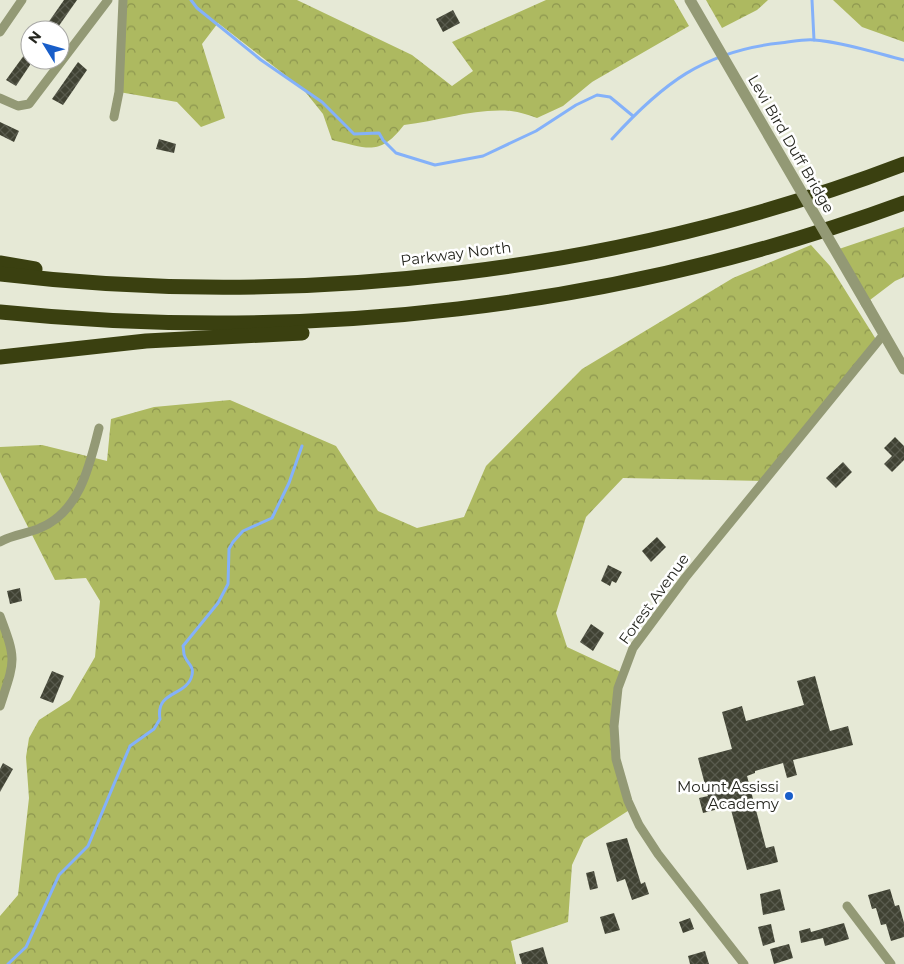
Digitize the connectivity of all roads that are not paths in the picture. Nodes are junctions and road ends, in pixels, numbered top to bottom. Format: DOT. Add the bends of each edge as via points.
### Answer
graph roads {
  1 [pos="22,0"];
  2 [pos="108,0"];
  3 [pos="124,0"];
  4 [pos="690,0"];
  5 [pos="0,32"];
  6 [pos="0,98"];
  7 [pos="114,118"];
  8 [pos="904,164"];
  9 [pos="904,203"];
  10 [pos="0,263"];
  11 [pos="0,274"];
  12 [pos="130,284"];
  13 [pos="512,302"];
  14 [pos="0,312"];
  15 [pos="884,334"];
  16 [pos="0,358"];
  17 [pos="904,369"];
  18 [pos="99,428"];
  19 [pos="0,542"];
  20 [pos="0,616"];
  21 [pos="0,706"];
  22 [pos="847,906"];
  23 [pos="744,964"];
  24 [pos="891,964"];
  1 -- 5 [label="street"];
  2 -- 6 [label="street" via="29,104 18,106"];
  3 -- 7 [label="street" via="119,92"];
  4 -- 15 [label="street, Levi Bird Duff Bridge, bridge"];
  8 -- 12 [label="highway, Parkway North" via="766,210 553,259 387,280 266,286"];
  9 -- 13 [label="highway" via="722,259 610,286"];
  10 -- 12 [label="highway"];
  11 -- 12 [label="highway, Parkway North"];
  13 -- 14 [label="highway" via="415,315 280,323 119,321"];
  13 -- 16 [label="highway" via="424,322 371,329 146,341"];
  15 -- 17 [label="street, Levi Bird Duff Bridge"];
  15 -- 23 [label="street, Forest Avenue" via="674,593 633,648 618,688 614,726 616,759 639,825"];
  18 -- 19 [label="street" via="89,467 71,502 56,519"];
  20 -- 21 [label="street" via="13,650 14,666"];
  22 -- 24 [label="street"];
}
